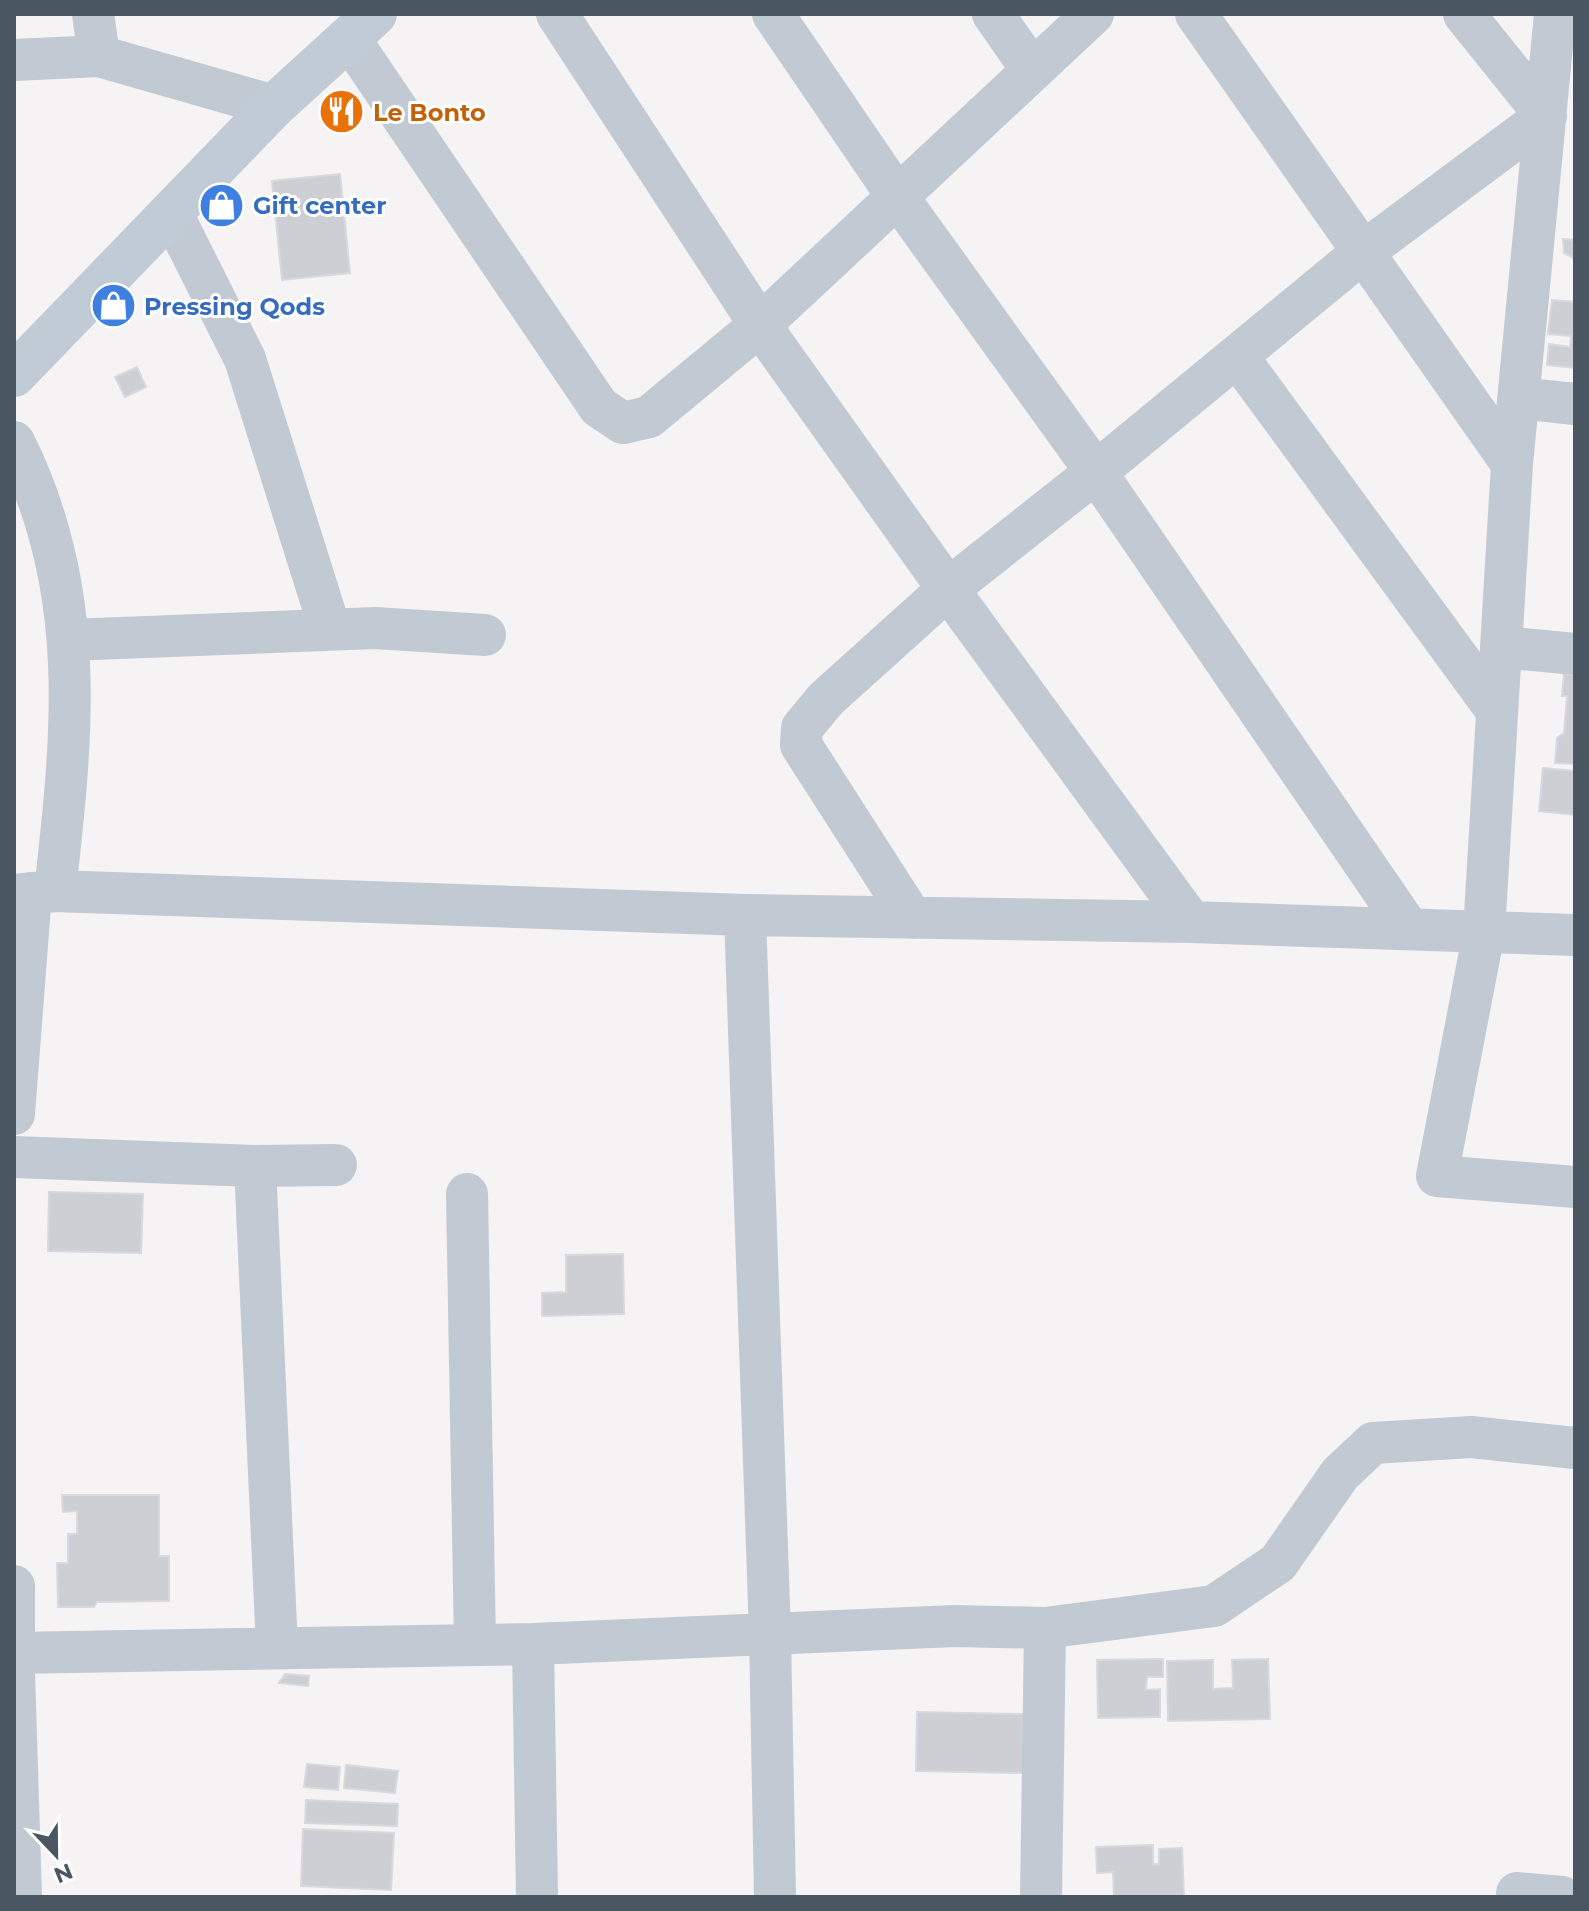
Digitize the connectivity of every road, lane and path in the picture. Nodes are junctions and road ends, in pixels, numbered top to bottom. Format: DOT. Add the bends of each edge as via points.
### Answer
graph roads {
  1 [pos="93,14"];
  2 [pos="557,14"];
  3 [pos="773,14"];
  4 [pos="993,14"];
  5 [pos="1093,14"];
  6 [pos="1196,14"];
  7 [pos="1464,14"];
  8 [pos="1555,14"];
  9 [pos="362,26"];
  10 [pos="99,56"];
  11 [pos="14,60"];
  12 [pos="1032,70"];
  13 [pos="274,106"];
  14 [pos="1546,116"];
  15 [pos="897,196"];
  16 [pos="171,212"];
  17 [pos="1363,252"];
  18 [pos="760,325"];
  19 [pos="1237,356"];
  20 [pos="16,370"];
  21 [pos="1519,398"];
  22 [pos="1575,404"];
  23 [pos="14,442"];
  24 [pos="1512,464"];
  25 [pos="1096,472"];
  26 [pos="948,589"];
  27 [pos="330,629"];
  28 [pos="485,635"];
  29 [pos="68,640"];
  30 [pos="1501,647"];
  31 [pos="1575,654"];
  32 [pos="1497,711"];
  33 [pos="33,893"];
  34 [pos="745,915"];
  35 [pos="912,918"];
  36 [pos="1191,922"];
  37 [pos="1409,929"];
  38 [pos="1484,932"];
  39 [pos="1575,935"];
  40 [pos="14,1114"];
  41 [pos="14,1157"];
  42 [pos="336,1165"];
  43 [pos="255,1166"];
  44 [pos="1575,1187"];
  45 [pos="467,1194"];
  46 [pos="1575,1448"];
  47 [pos="1045,1628"];
  48 [pos="770,1634"];
  49 [pos="533,1644"];
  50 [pos="475,1645"];
  51 [pos="277,1648"];
  52 [pos="14,1653"];
  53 [pos="14,1672"];
  54 [pos="17,1846"];
  55 [pos="1517,1893"];
  56 [pos="21,1897"];
  57 [pos="537,1897"];
  58 [pos="775,1897"];
  59 [pos="1041,1897"];
  60 [pos="1562,1897"];
  1 -- 10 [label="street"];
  2 -- 18 [label="street"];
  3 -- 15 [label="street"];
  4 -- 12 [label="street"];
  5 -- 12 [label="street"];
  6 -- 17 [label="street"];
  7 -- 14 [label="street"];
  8 -- 14 [label="street"];
  9 -- 13 [label="street"];
  9 -- 18 [label="street" via="599,407 623,423 649,417"];
  10 -- 11 [label="street"];
  10 -- 13 [label="street"];
  12 -- 15 [label="street"];
  13 -- 16 [label="street"];
  14 -- 17 [label="street"];
  14 -- 21 [label="street"];
  15 -- 18 [label="street"];
  15 -- 25 [label="street"];
  16 -- 20 [label="street"];
  16 -- 27 [label="street" via="245,359"];
  17 -- 19 [label="street"];
  17 -- 24 [label="street"];
  18 -- 26 [label="street"];
  19 -- 25 [label="street"];
  19 -- 32 [label="street"];
  21 -- 22 [label="street"];
  21 -- 24 [label="street"];
  23 -- 29 [label="street" via="47,521"];
  24 -- 30 [label="street"];
  25 -- 26 [label="street"];
  25 -- 37 [label="street"];
  26 -- 35 [label="street" via="826,699 802,728 801,745"];
  26 -- 36 [label="street"];
  27 -- 28 [label="street"];
  27 -- 29 [label="street"];
  29 -- 33 [label="street" via="69,766"];
  30 -- 31 [label="street"];
  30 -- 32 [label="street"];
  32 -- 38 [label="street"];
  33 -- 34 [label="street"];
  33 -- 40 [label="street"];
  34 -- 35 [label="street"];
  34 -- 48 [label="street"];
  35 -- 36 [label="street"];
  36 -- 37 [label="street"];
  37 -- 38 [label="street"];
  38 -- 39 [label="street"];
  38 -- 44 [label="street" via="1437,1176"];
  41 -- 43 [label="street"];
  42 -- 43 [label="street"];
  43 -- 51 [label="street"];
  45 -- 50 [label="street"];
  46 -- 47 [label="street" via="1471,1437 1373,1443 1340,1474 1278,1563 1214,1606"];
  47 -- 48 [label="street"];
  47 -- 59 [label="street"];
  48 -- 49 [label="street"];
  48 -- 58 [label="street"];
  49 -- 50 [label="street"];
  49 -- 57 [label="street"];
  50 -- 51 [label="street"];
  51 -- 52 [label="street"];
  53 -- 54 [label="street"];
  54 -- 56 [label="street"];
  55 -- 60 [label="street"];
}
